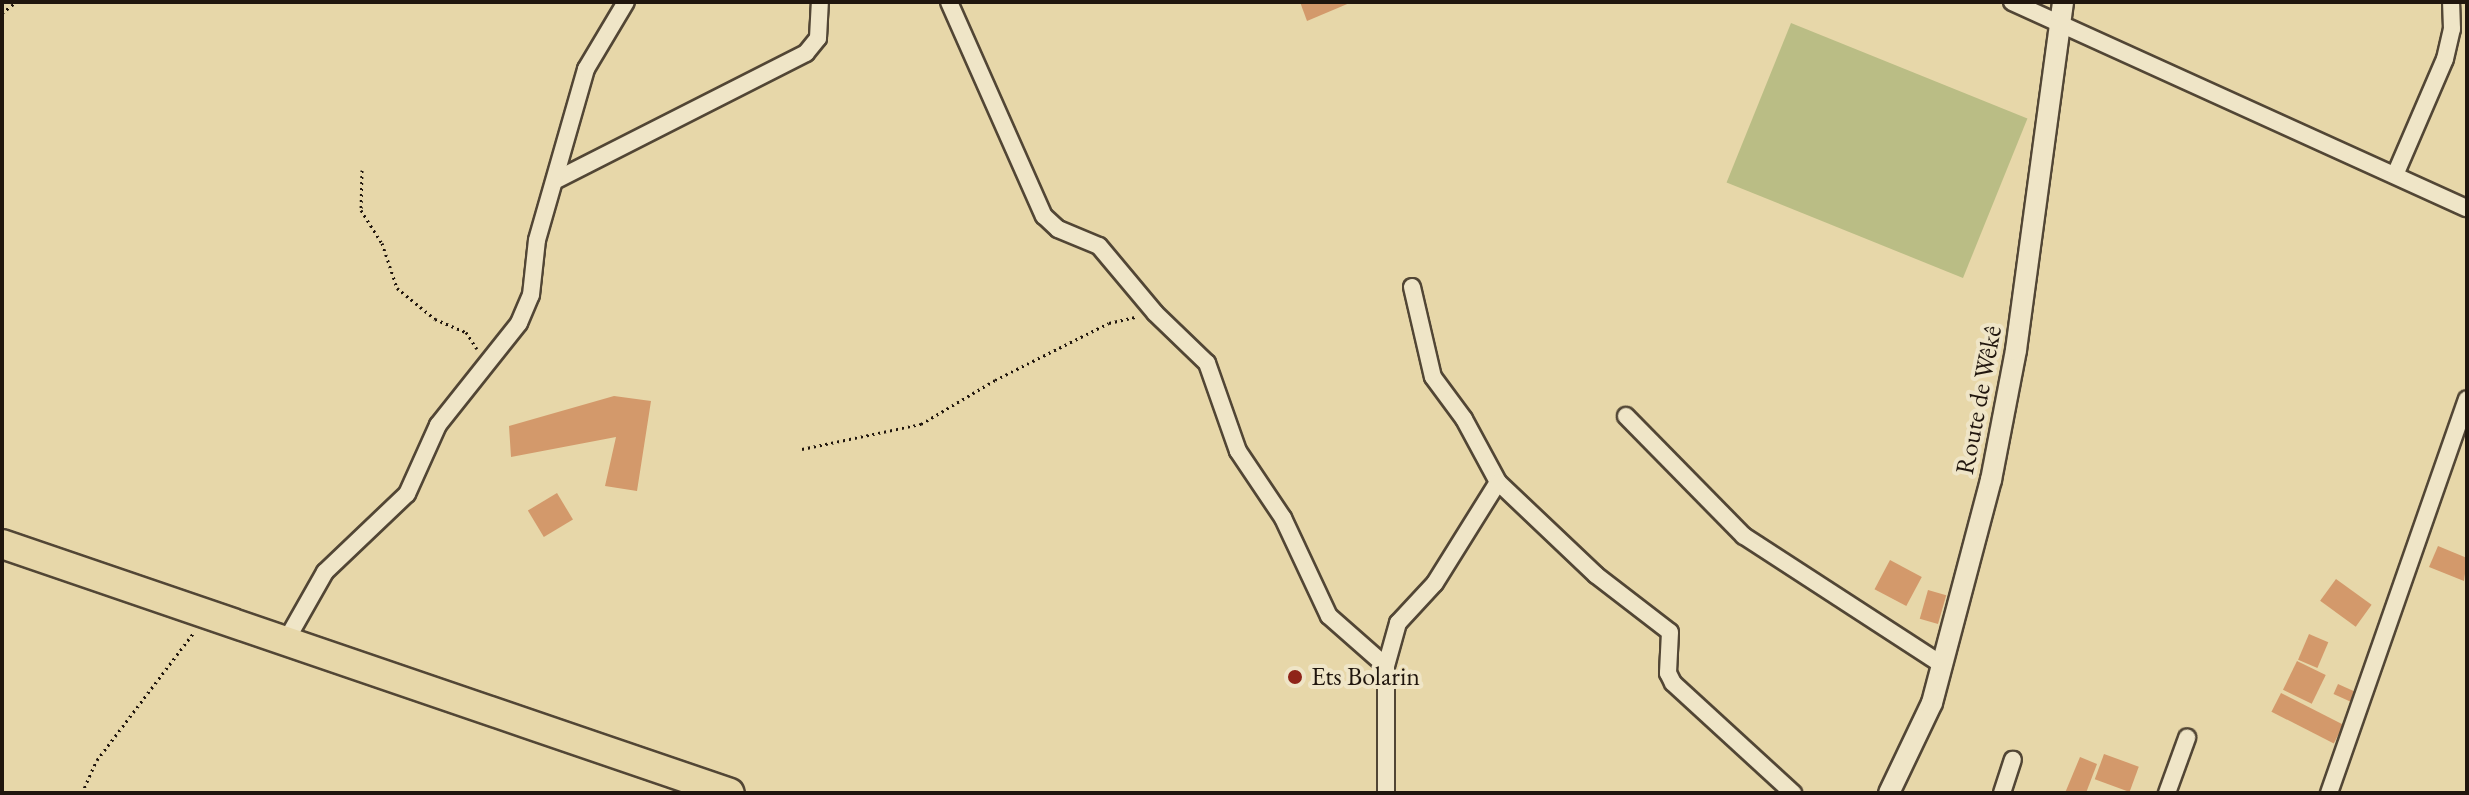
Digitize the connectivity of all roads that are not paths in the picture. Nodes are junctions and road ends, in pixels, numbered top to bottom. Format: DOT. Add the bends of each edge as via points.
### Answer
graph roads {
  1 [pos="626,2"];
  2 [pos="820,2"];
  3 [pos="949,2"];
  4 [pos="2012,2"];
  5 [pos="2451,2"];
  6 [pos="2061,12"];
  7 [pos="2395,175"];
  8 [pos="558,179"];
  9 [pos="2467,208"];
  10 [pos="1412,287"];
  11 [pos="2467,400"];
  12 [pos="1626,416"];
  13 [pos="1498,482"];
  14 [pos="2,544"];
  15 [pos="287,639"];
  16 [pos="1943,665"];
  17 [pos="1386,666"];
  18 [pos="2187,738"];
  19 [pos="2013,760"];
  20 [pos="730,793"];
  21 [pos="1386,793"];
  22 [pos="1793,793"];
  23 [pos="1889,793"];
  24 [pos="2002,793"];
  25 [pos="2167,793"];
  26 [pos="2329,793"];
  1 -- 8 [label="street" via="586,69"];
  2 -- 8 [label="street" via="818,38 806,53"];
  3 -- 17 [label="street" via="1044,216 1058,229 1099,246 1155,313 1207,363 1238,451 1283,518 1329,616"];
  4 -- 6 [label="street"];
  5 -- 7 [label="street" via="2445,59"];
  6 -- 7 [label="street"];
  6 -- 16 [label="street, Route de Wêkê" via="2016,350 1991,480"];
  7 -- 9 [label="street"];
  8 -- 15 [label="street" via="537,240 531,295 511,336 438,425 407,494 325,572"];
  10 -- 13 [label="street" via="1433,377 1464,419"];
  11 -- 26 [label="street"];
  12 -- 16 [label="street" via="1744,536"];
  13 -- 17 [label="street" via="1435,583 1398,623"];
  13 -- 22 [label="street" via="1596,575 1670,632 1668,673 1673,683"];
  14 -- 15 [label="highway"];
  15 -- 20 [label="highway"];
  16 -- 23 [label="street, Route de Wêkê" via="1918,741"];
  17 -- 21 [label="street"];
  18 -- 25 [label="street"];
  19 -- 24 [label="street"];
}
